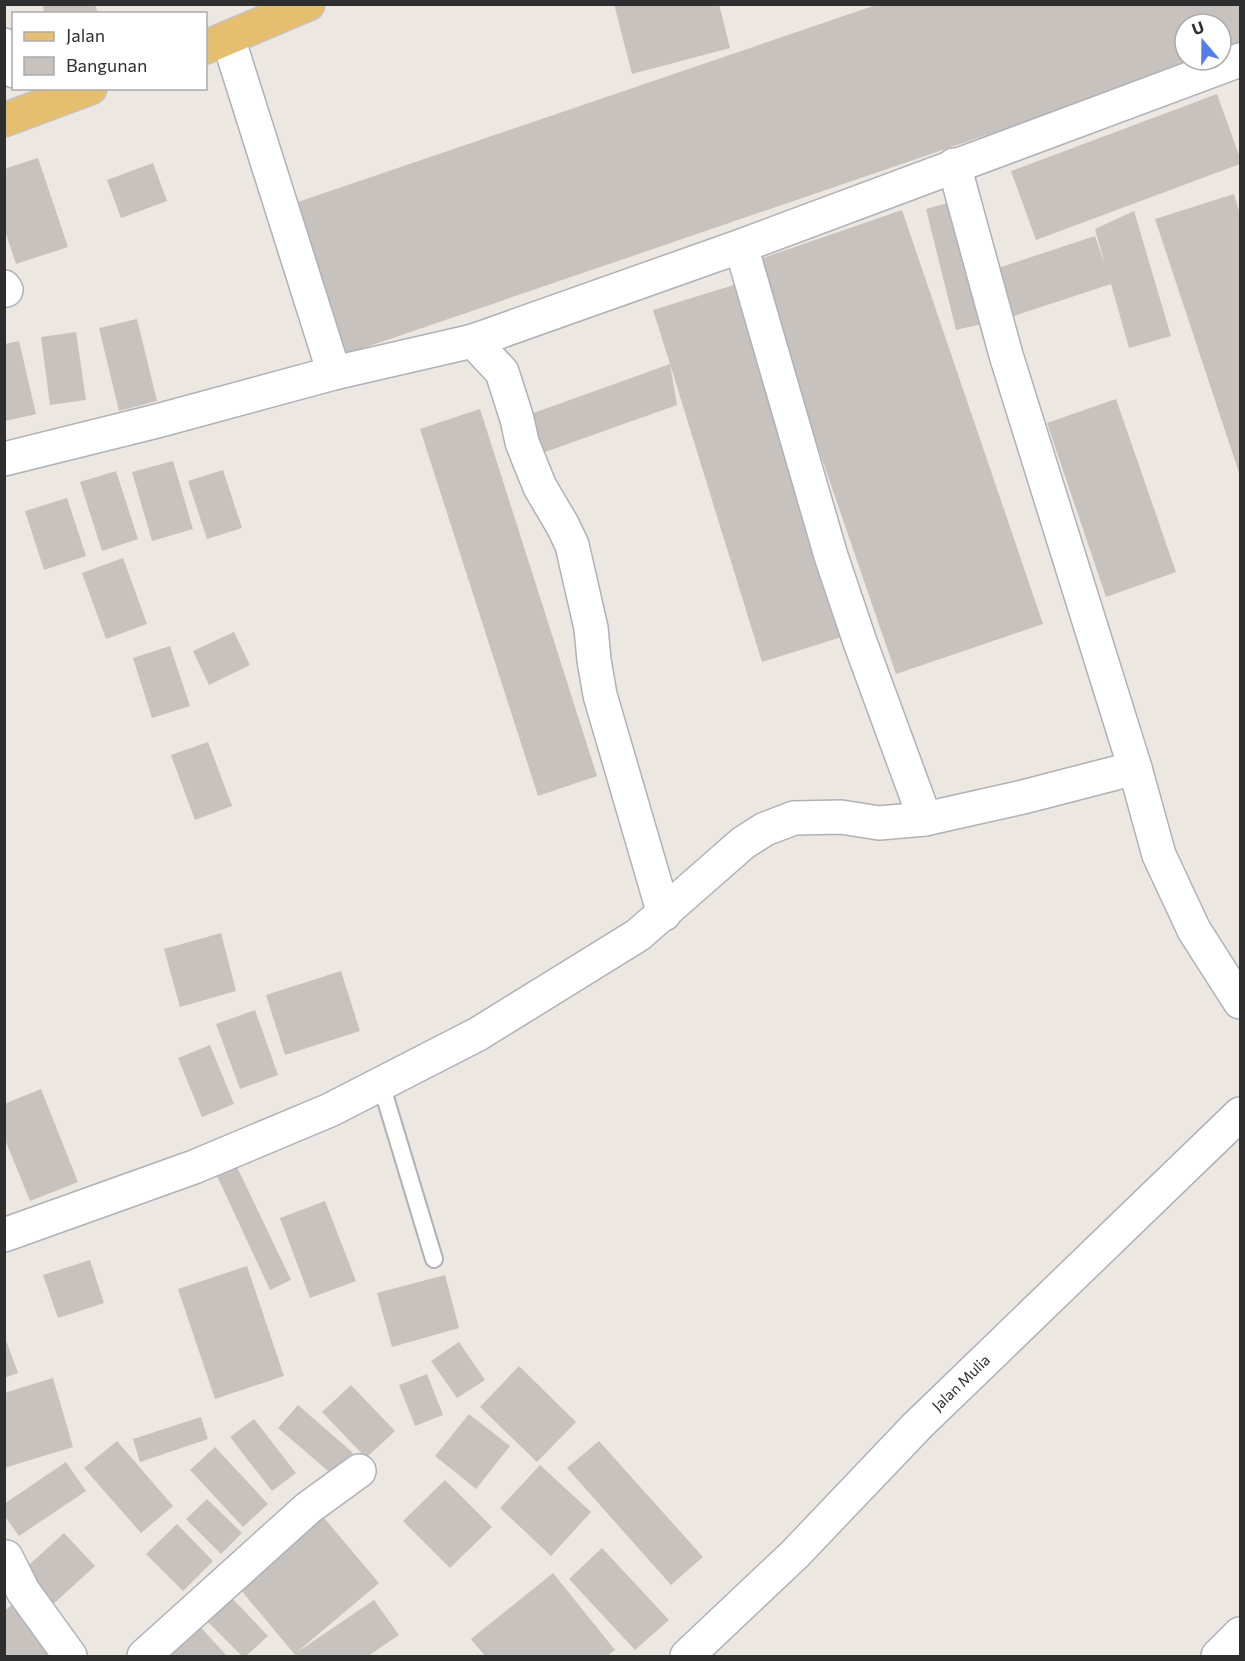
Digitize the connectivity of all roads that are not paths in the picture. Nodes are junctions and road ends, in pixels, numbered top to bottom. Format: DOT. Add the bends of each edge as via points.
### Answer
graph roads {
  1 [pos="289,8"];
  2 [pos="217,42"];
  3 [pos="4,45"];
  4 [pos="12,66"];
  5 [pos="1238,69"];
  6 [pos="82,90"];
  7 [pos="17,106"];
  8 [pos="954,165"];
  9 [pos="741,246"];
  10 [pos="473,341"];
  11 [pos="334,373"];
  12 [pos="4,459"];
  13 [pos="1135,768"];
  14 [pos="925,819"];
  15 [pos="664,914"];
  16 [pos="1240,1002"];
  17 [pos="381,1083"];
  18 [pos="1240,1114"];
  19 [pos="4,1235"];
  20 [pos="434,1259"];
  21 [pos="359,1471"];
  22 [pos="6,1557"];
  23 [pos="1240,1634"];
  24 [pos="70,1656"];
  25 [pos="144,1656"];
  26 [pos="687,1656"];
  27 [pos="1218,1656"];
  1 -- 2 [label="main road"];
  2 -- 11 [label="street"];
  3 -- 4 [label="street"];
  5 -- 8 [label="street"];
  6 -- 7 [label="main road"];
  8 -- 9 [label="street"];
  8 -- 13 [label="street" via="1006,355"];
  9 -- 10 [label="street"];
  9 -- 14 [label="street" via="831,556"];
  10 -- 11 [label="street"];
  10 -- 15 [label="street" via="502,372 529,460 572,545 591,628 600,695"];
  11 -- 12 [label="street"];
  13 -- 14 [label="street"];
  13 -- 16 [label="street" via="1159,855 1194,930"];
  14 -- 15 [label="street" via="879,823 841,818 794,819 765,829 743,843"];
  15 -- 17 [label="street" via="638,935 478,1034"];
  17 -- 19 [label="street" via="330,1110 194,1167"];
  17 -- 20 [label="lane"];
  18 -- 26 [label="street, Jalan Mulia" via="917,1426 795,1554"];
  21 -- 25 [label="street" via="308,1508"];
  22 -- 24 [label="street" via="23,1591"];
  23 -- 27 [label="street"];
}
